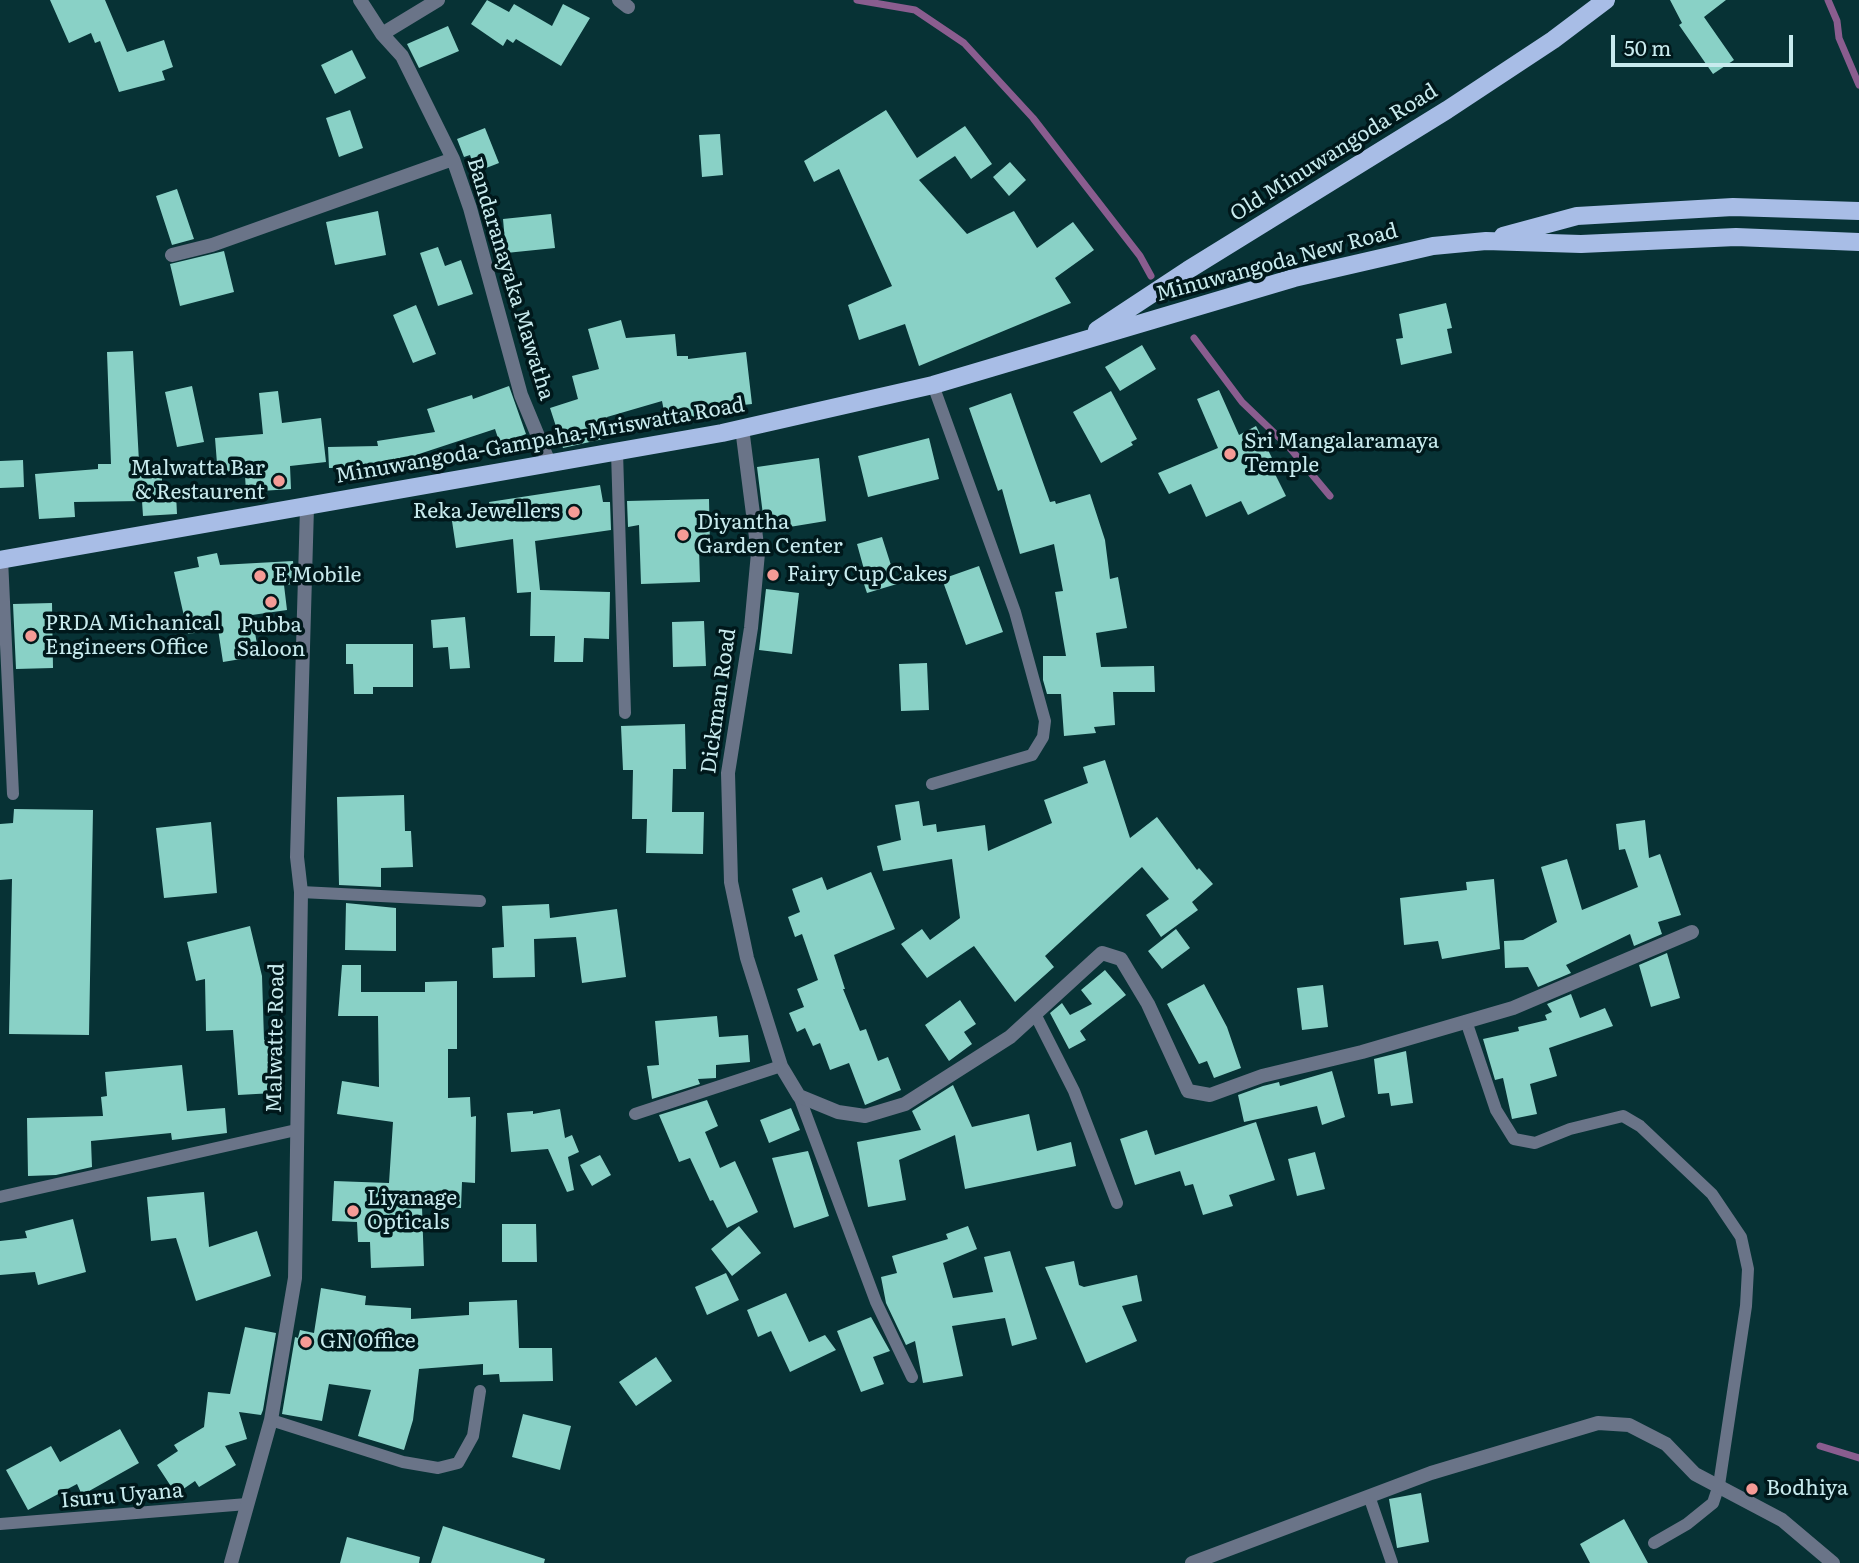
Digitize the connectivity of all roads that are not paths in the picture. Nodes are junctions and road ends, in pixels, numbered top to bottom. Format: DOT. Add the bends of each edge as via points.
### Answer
graph roads {
  1 [pos="360,0"];
  2 [pos="438,0"];
  3 [pos="1606,0"];
  4 [pos="382,34"];
  5 [pos="453,159"];
  6 [pos="1859,212"];
  7 [pos="1486,241"];
  8 [pos="1859,242"];
  9 [pos="172,255"];
  10 [pos="1083,340"];
  11 [pos="933,385"];
  12 [pos="742,428"];
  13 [pos="617,452"];
  14 [pos="550,465"];
  15 [pos="307,507"];
  16 [pos="1,560"];
  17 [pos="625,713"];
  18 [pos="932,784"];
  19 [pos="13,794"];
  20 [pos="301,892"];
  21 [pos="481,901"];
  22 [pos="1692,932"];
  23 [pos="1035,1014"];
  24 [pos="1466,1021"];
  25 [pos="781,1066"];
  26 [pos="799,1096"];
  27 [pos="635,1114"];
  28 [pos="296,1130"];
  29 [pos="0,1197"];
  30 [pos="1117,1203"];
  31 [pos="912,1377"];
  32 [pos="480,1391"];
  33 [pos="271,1420"];
  34 [pos="1719,1485"];
  35 [pos="1369,1496"];
  36 [pos="247,1504"];
  37 [pos="0,1524"];
  38 [pos="1654,1543"];
  39 [pos="231,1563"];
  40 [pos="1192,1563"];
  41 [pos="1392,1563"];
  42 [pos="1833,1563"];
  1 -- 4 [label="street, Bandaranayaka Mawatha"];
  2 -- 4 [label="street"];
  3 -- 10 [label="main road, Old Minuwangoda Road" via="1447,110"];
  4 -- 5 [label="street, Bandaranayaka Mawatha" via="402,56"];
  5 -- 9 [label="street"];
  5 -- 14 [label="street, Bandaranayaka Mawatha" via="521,395"];
  6 -- 7 [label="main road, Minuwangoda New Road" via="1733,207 1577,215"];
  7 -- 8 [label="main road, Minuwangoda New Road" via="1581,244 1736,237"];
  7 -- 10 [label="main road, Minuwangoda New Road" via="1433,246 1356,262"];
  10 -- 11 [label="main road, Minuwangoda-Gampaha-Mriswatta Road"];
  11 -- 12 [label="main road, Minuwangoda-Gampaha-Mriswatta Road"];
  11 -- 18 [label="lane" via="1015,612 1045,721 1044,737 1032,755"];
  12 -- 13 [label="main road, Minuwangoda-Gampaha-Mriswatta Road"];
  12 -- 25 [label="street, Dickman Road" via="758,553 728,773 731,882 747,958"];
  13 -- 14 [label="main road, Minuwangoda-Gampaha-Mriswatta Road"];
  13 -- 17 [label="lane"];
  14 -- 15 [label="main road, Minuwangoda-Gampaha-Mriswatta Road"];
  15 -- 16 [label="main road, Minuwangoda-Gampaha-Mriswatta Road"];
  15 -- 20 [label="street, Malwatte Road" via="297,857"];
  16 -- 19 [label="lane"];
  20 -- 21 [label="lane"];
  20 -- 28 [label="street, Malwatte Road"];
  22 -- 24 [label="street" via="1513,1008"];
  23 -- 24 [label="street" via="1102,953 1121,959 1148,1004 1188,1091 1210,1095 1262,1076"];
  23 -- 26 [label="street" via="1010,1037 905,1104 865,1116 838,1112"];
  23 -- 30 [label="lane" via="1074,1091"];
  24 -- 34 [label="lane" via="1496,1110 1514,1139 1535,1143 1623,1116 1640,1126 1712,1194 1741,1237 1748,1269 1746,1306"];
  25 -- 26 [label="street, Dickman Road"];
  25 -- 27 [label="lane"];
  26 -- 31 [label="lane" via="876,1302"];
  28 -- 29 [label="lane"];
  28 -- 33 [label="street, Malwatte Road" via="295,1278"];
  32 -- 33 [label="lane" via="473,1436 458,1463 438,1468 403,1462"];
  33 -- 36 [label="street, Malwatte Road"];
  34 -- 35 [label="street" via="1695,1474 1666,1444 1629,1425 1598,1423"];
  34 -- 38 [label="lane" via="1713,1503"];
  34 -- 42 [label="street" via="1782,1520"];
  35 -- 40 [label="street"];
  35 -- 41 [label="lane"];
  36 -- 37 [label="lane, Isuru Uyana"];
  36 -- 39 [label="street, Malwatte Road"];
}
